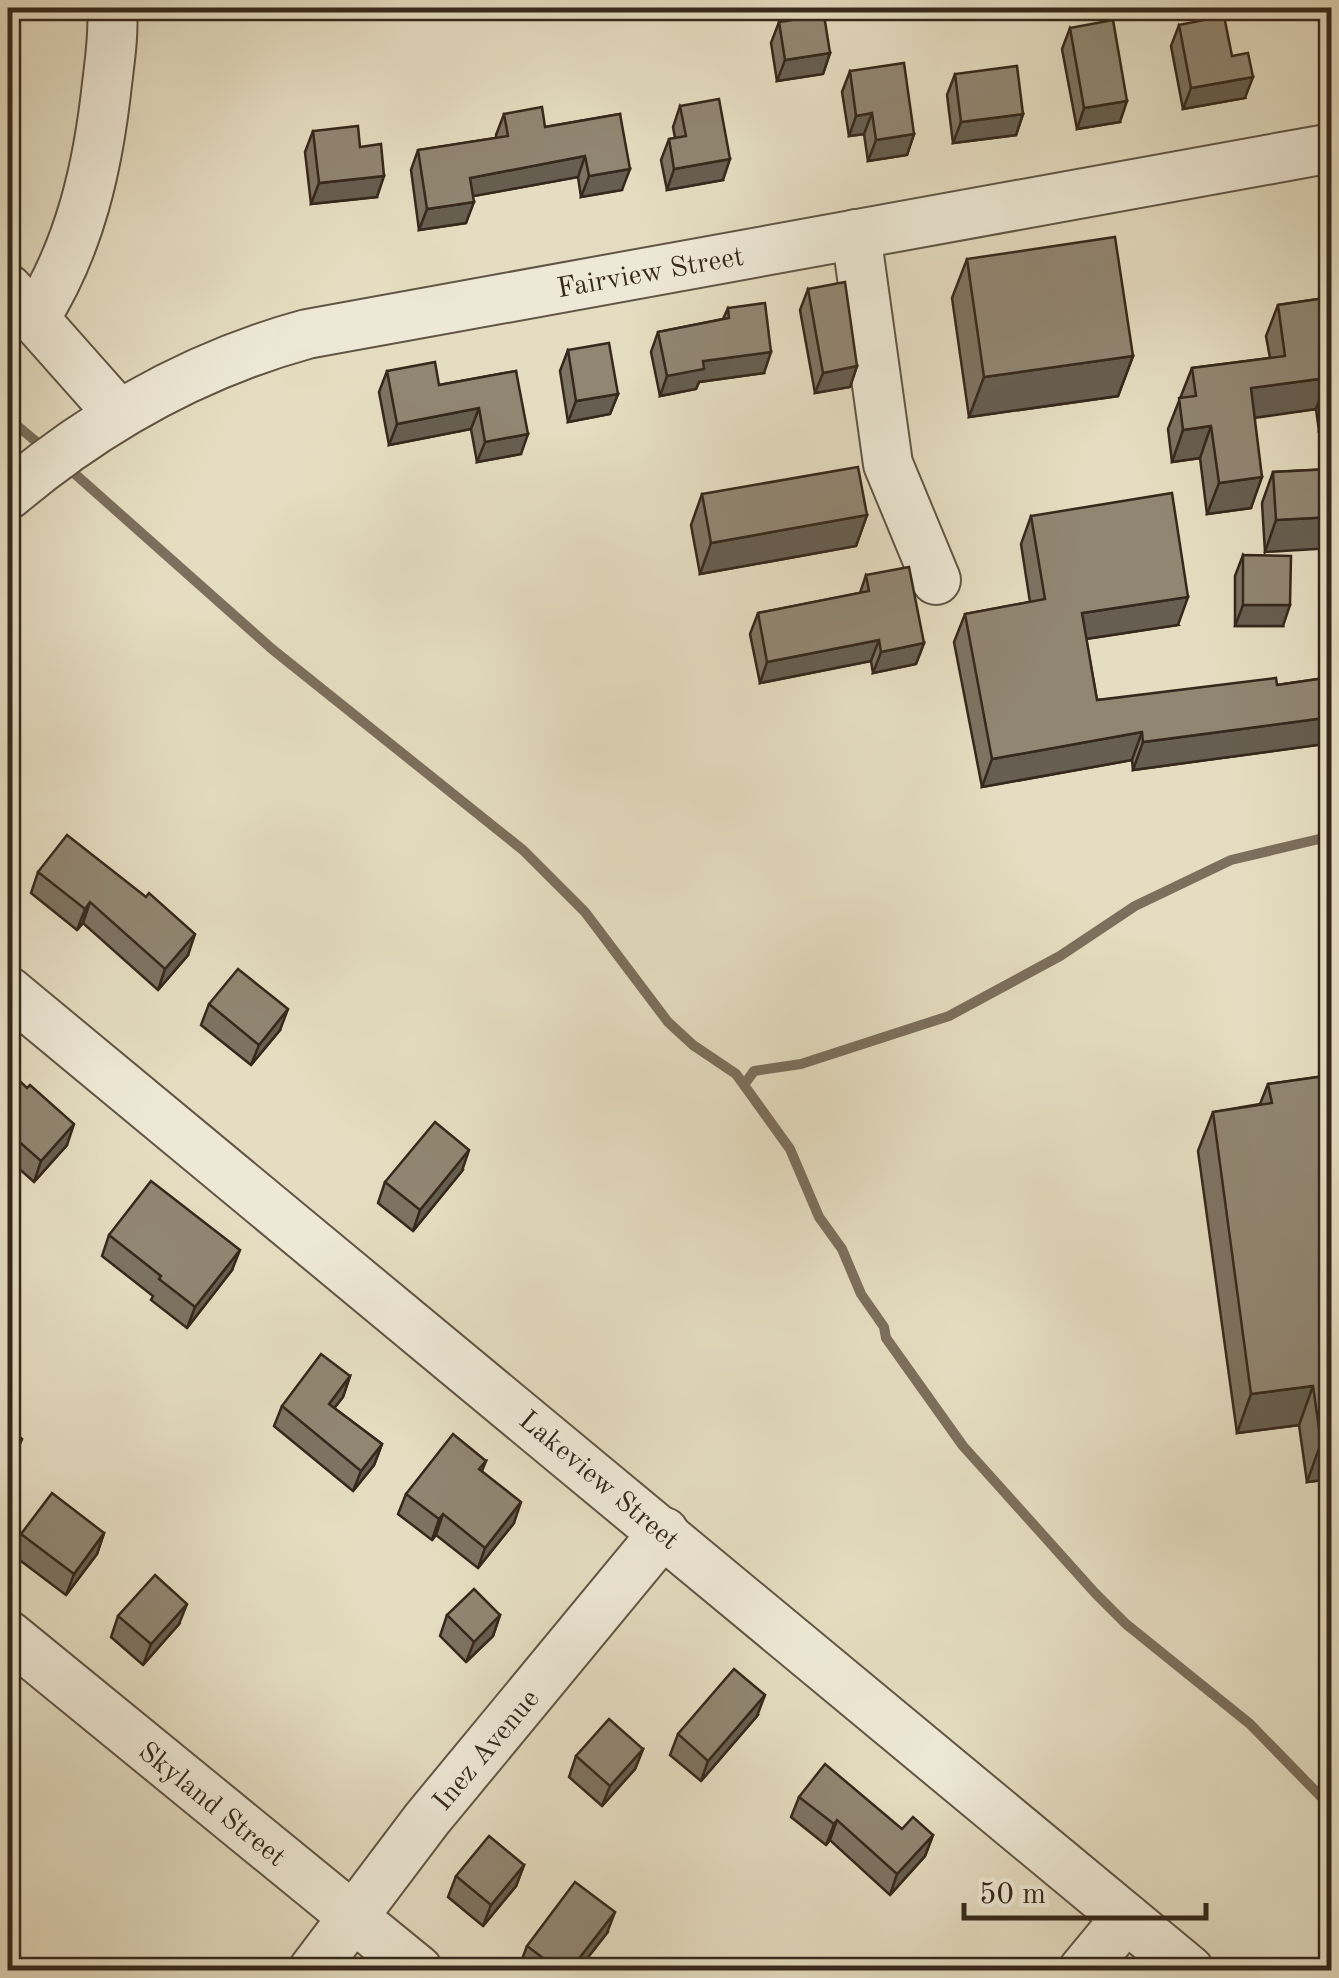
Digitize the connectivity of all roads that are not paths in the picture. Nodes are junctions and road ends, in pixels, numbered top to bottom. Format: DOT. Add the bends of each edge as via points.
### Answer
graph roads {
  1 [pos="112,8"];
  2 [pos="1332,148"];
  3 [pos="856,234"];
  4 [pos="21,303"];
  5 [pos="118,414"];
  6 [pos="8,496"];
  7 [pos="936,580"];
  8 [pos="8,991"];
  9 [pos="664,1532"];
  10 [pos="8,1635"];
  11 [pos="353,1917"];
  12 [pos="1126,1918"];
  13 [pos="313,1970"];
  14 [pos="418,1970"];
  15 [pos="1083,1970"];
  16 [pos="1189,1970"];
  1 -- 4 [label="street" via="92,182 70,250"];
  2 -- 3 [label="street, Fairview Street"];
  3 -- 5 [label="street, Fairview Street" via="307,334 230,359"];
  3 -- 7 [label="street" via="888,464"];
  4 -- 5 [label="street"];
  5 -- 6 [label="street, Fairview Street"];
  8 -- 9 [label="street, Lakeview Street"];
  9 -- 11 [label="street, Inez Avenue"];
  9 -- 12 [label="street, Lakeview Street"];
  10 -- 11 [label="street, Skyland Street"];
  11 -- 13 [label="street, Inez Avenue"];
  11 -- 14 [label="street, Skyland Street"];
  12 -- 15 [label="street"];
  12 -- 16 [label="street, Lakeview Street"];
}
